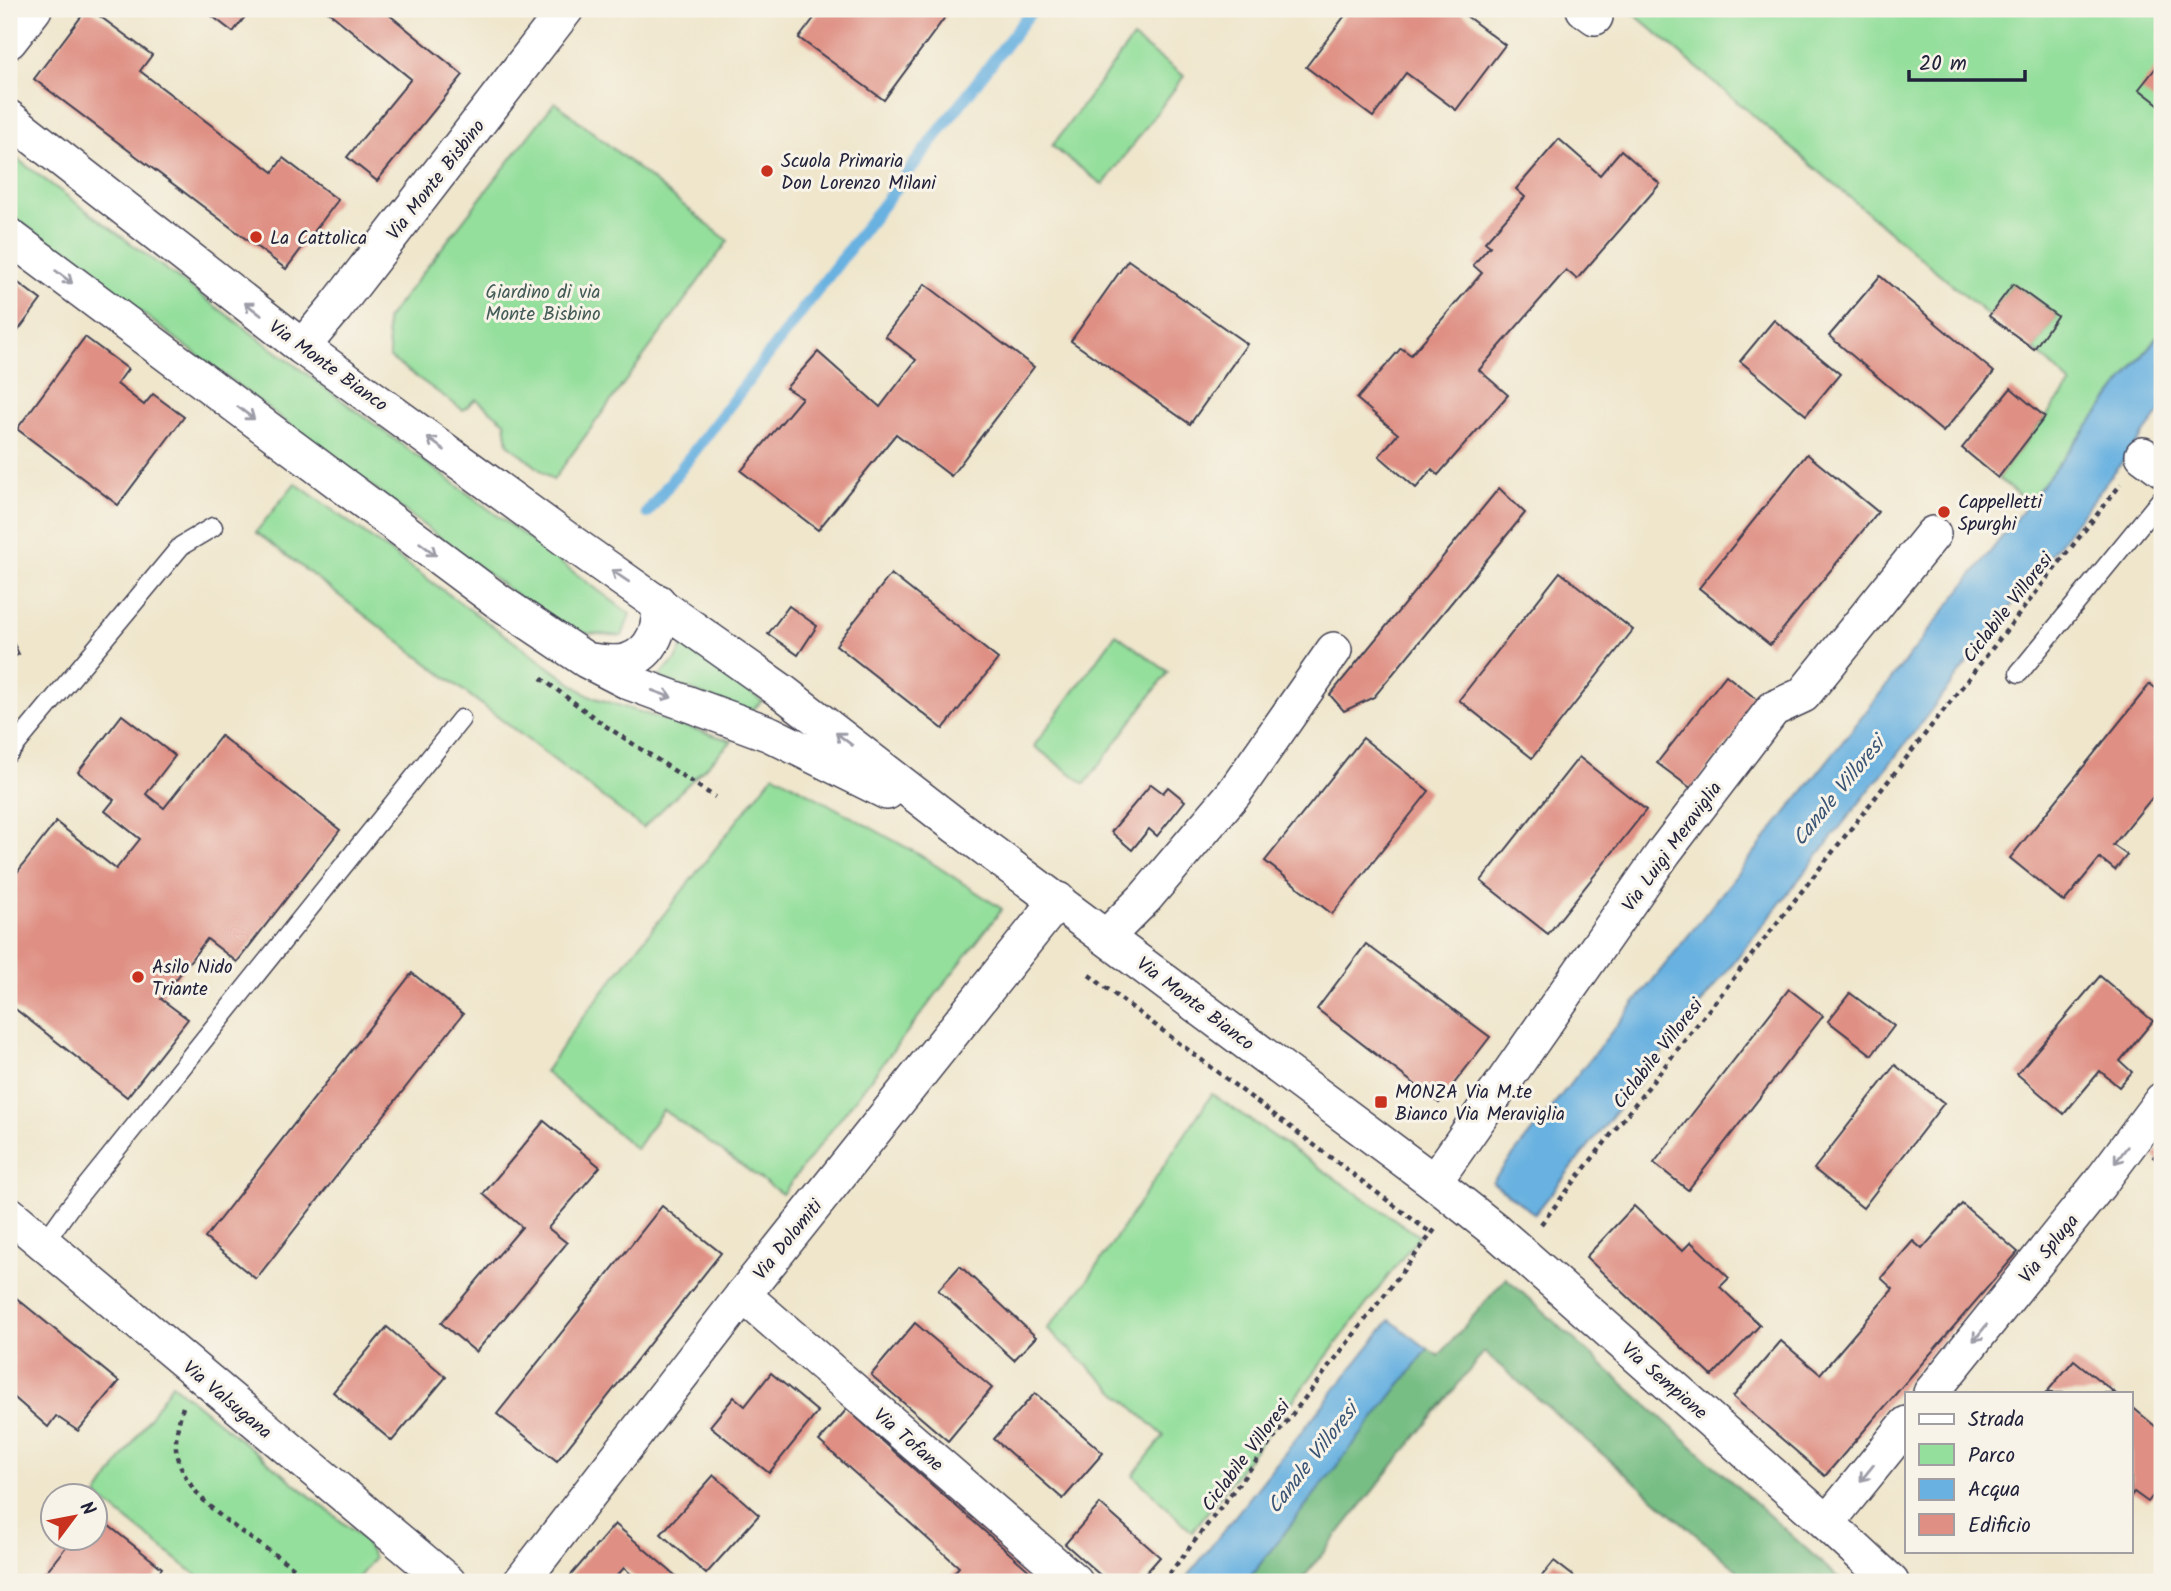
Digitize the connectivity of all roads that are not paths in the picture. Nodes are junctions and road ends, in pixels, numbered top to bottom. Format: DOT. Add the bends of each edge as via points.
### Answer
graph roads {
  1 [pos="34,9"];
  2 [pos="566,9"];
  3 [pos="9,41"];
  4 [pos="9,118"];
  5 [pos="9,236"];
  6 [pos="302,347"];
  7 [pos="2162,498"];
  8 [pos="213,527"];
  9 [pos="1933,534"];
  10 [pos="658,602"];
  11 [pos="1334,650"];
  12 [pos="586,660"];
  13 [pos="2019,673"];
  14 [pos="461,719"];
  15 [pos="9,753"];
  16 [pos="956,826"];
  17 [pos="1058,900"];
  18 [pos="1107,936"];
  19 [pos="2162,1100"];
  20 [pos="1434,1182"];
  21 [pos="9,1214"];
  22 [pos="44,1243"];
  23 [pos="743,1295"];
  24 [pos="1932,1392"];
  25 [pos="1905,1426"];
  26 [pos="1827,1523"];
  27 [pos="408,1570"];
  28 [pos="448,1582"];
  29 [pos="521,1582"];
  30 [pos="1075,1582"];
  31 [pos="1891,1582"];
  1 -- 3 [label="street"];
  2 -- 6 [label="street, Via Monte Bisbino"];
  6 -- 4 [label="street, Via Monte Bianco, one-way"];
  5 -- 12 [label="street, Via Monte Bianco, one-way" via="498,601"];
  10 -- 6 [label="street, Via Monte Bianco, one-way"];
  7 -- 13 [label="lane"];
  8 -- 15 [label="lane" via="181,545"];
  9 -- 20 [label="street, Via Luigi Meraviglia" via="1803,695 1773,709 1664,852"];
  10 -- 12 [label="street" via="660,625 641,653 615,663"];
  16 -- 10 [label="street, Via Monte Bianco, one-way"];
  11 -- 18 [label="street" via="1234,793"];
  12 -- 16 [label="street, Via Monte Bianco, one-way" via="629,682 769,734"];
  14 -- 22 [label="lane"];
  16 -- 17 [label="street, Via Monte Bianco"];
  17 -- 18 [label="street, Via Monte Bianco"];
  17 -- 23 [label="street, Via Dolomiti"];
  18 -- 20 [label="street, Via Monte Bianco"];
  19 -- 24 [label="street, Via Spluga, one-way"];
  20 -- 26 [label="street, Via Sempione" via="1496,1231"];
  21 -- 22 [label="street, Via Valsugana"];
  22 -- 27 [label="street, Via Valsugana" via="201,1376"];
  23 -- 29 [label="street, Via Dolomiti"];
  23 -- 30 [label="street, Via Tofane"];
  25 -- 26 [label="street, one-way"];
  26 -- 31 [label="street, Via Sempione"];
  27 -- 28 [label="street, Via Valsugana"];
}
